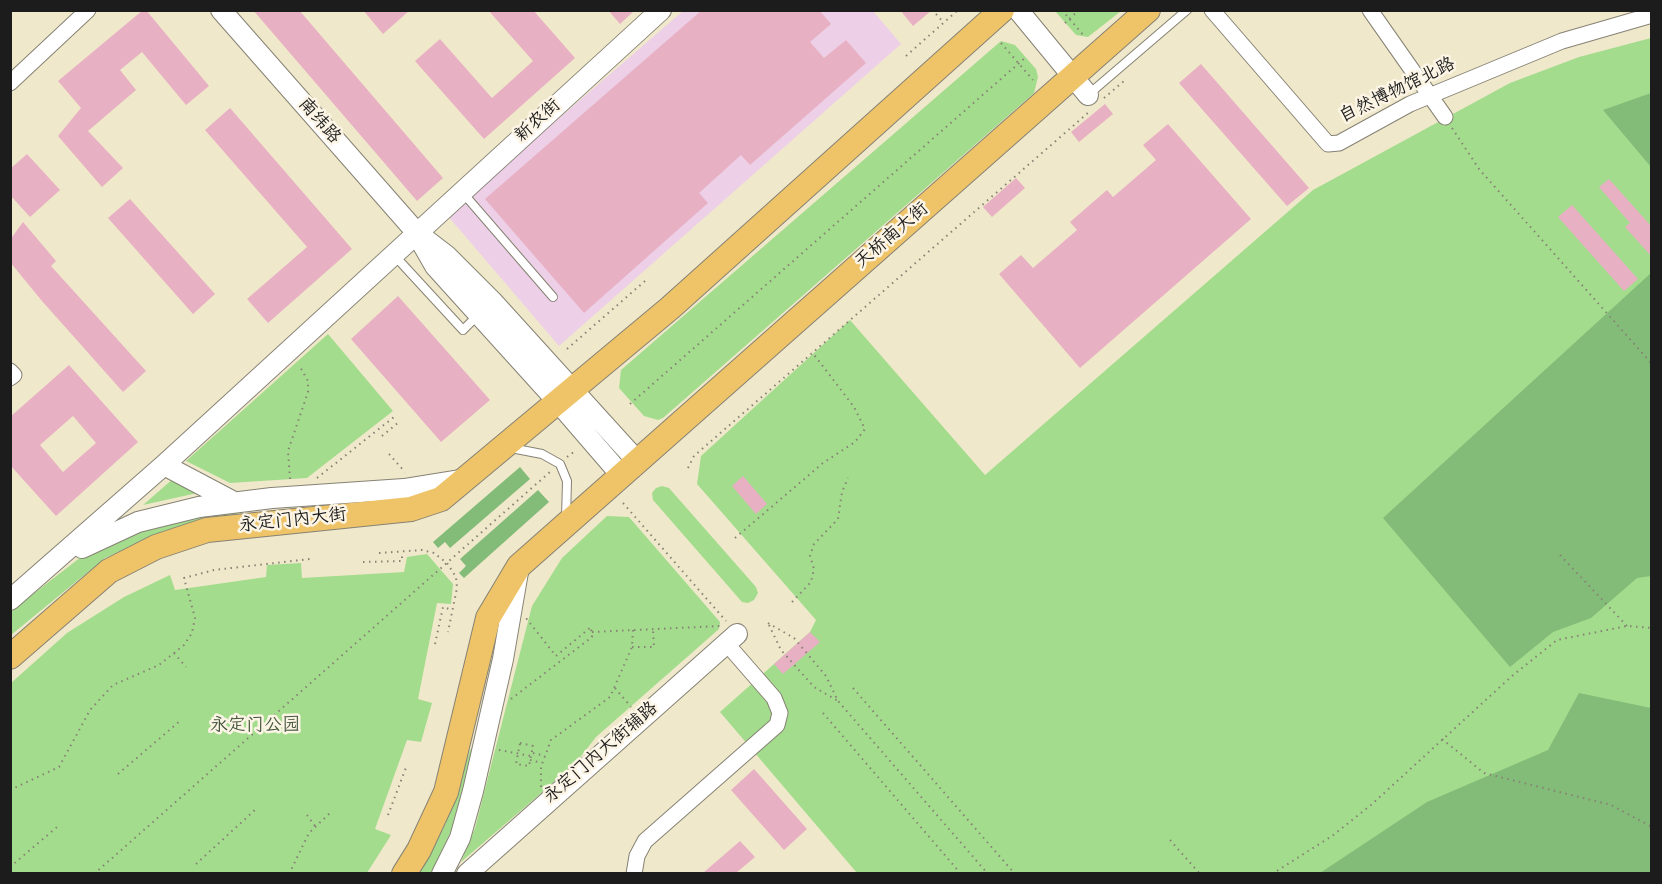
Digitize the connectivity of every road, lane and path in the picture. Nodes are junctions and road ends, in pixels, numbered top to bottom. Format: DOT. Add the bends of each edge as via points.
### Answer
graph roads {
  1 [pos="88,10"];
  2 [pos="221,10"];
  3 [pos="662,10"];
  4 [pos="958,10"];
  5 [pos="1002,10"];
  6 [pos="1018,10"];
  7 [pos="1062,10"];
  8 [pos="1079,10"];
  9 [pos="1148,10"];
  10 [pos="1187,10"];
  11 [pos="1212,10"];
  12 [pos="1370,10"];
  13 [pos="936,14"];
  14 [pos="1652,15"];
  15 [pos="1069,19"];
  16 [pos="944,23"];
  17 [pos="1065,23"];
  18 [pos="1085,37"];
  19 [pos="1001,43"];
  20 [pos="906,56"];
  21 [pos="1026,57"];
  22 [pos="1019,63"];
  23 [pos="1033,80"];
  24 [pos="1124,81"];
  25 [pos="10,83"];
  26 [pos="1430,95"];
  27 [pos="1087,97"];
  28 [pos="1445,117"];
  29 [pos="462,192"];
  30 [pos="417,233"];
  31 [pos="393,254"];
  32 [pos="645,281"];
  33 [pos="553,297"];
  34 [pos="485,308"];
  35 [pos="567,349"];
  36 [pos="289,350"];
  37 [pos="812,352"];
  38 [pos="1652,364"];
  39 [pos="10,371"];
  40 [pos="10,378"];
  41 [pos="566,395"];
  42 [pos="630,404"];
  43 [pos="394,417"];
  44 [pos="399,422"];
  45 [pos="382,436"];
  46 [pos="503,447"];
  47 [pos="575,451"];
  48 [pos="389,454"];
  49 [pos="560,464"];
  50 [pos="164,465"];
  51 [pos="688,468"];
  52 [pos="629,469"];
  53 [pos="408,476"];
  54 [pos="317,478"];
  55 [pos="848,478"];
  56 [pos="298,496"];
  57 [pos="234,502"];
  58 [pos="365,502"];
  59 [pos="623,503"];
  60 [pos="565,525"];
  61 [pos="735,538"];
  62 [pos="402,552"];
  63 [pos="379,553"];
  64 [pos="1560,555"];
  65 [pos="310,559"];
  66 [pos="363,562"];
  67 [pos="447,563"];
  68 [pos="519,566"];
  69 [pos="47,570"];
  70 [pos="10,600"];
  71 [pos="792,602"];
  72 [pos="514,603"];
  73 [pos="452,610"];
  74 [pos="1627,626"];
  75 [pos="653,628"];
  76 [pos="1652,628"];
  77 [pos="633,629"];
  78 [pos="448,632"];
  79 [pos="592,632"];
  80 [pos="728,635"];
  81 [pos="435,644"];
  82 [pos="632,647"];
  83 [pos="174,652"];
  84 [pos="10,657"];
  85 [pos="186,667"];
  86 [pos="615,688"];
  87 [pos="852,688"];
  88 [pos="838,701"];
  89 [pos="501,704"];
  90 [pos="634,710"];
  91 [pos="824,713"];
  92 [pos="180,721"];
  93 [pos="1442,739"];
  94 [pos="496,749"];
  95 [pos="518,754"];
  96 [pos="531,756"];
  97 [pos="545,756"];
  98 [pos="543,763"];
  99 [pos="407,765"];
  100 [pos="118,774"];
  101 [pos="10,789"];
  102 [pos="542,789"];
  103 [pos="256,809"];
  104 [pos="332,811"];
  105 [pos="307,815"];
  106 [pos="388,815"];
  107 [pos="315,826"];
  108 [pos="57,827"];
  109 [pos="1652,827"];
  110 [pos="1170,840"];
  111 [pos="196,864"];
  112 [pos="10,867"];
  113 [pos="94,873"];
  114 [pos="289,873"];
  115 [pos="404,873"];
  116 [pos="442,873"];
  117 [pos="467,873"];
  118 [pos="634,873"];
  119 [pos="961,873"];
  120 [pos="988,873"];
  121 [pos="1015,873"];
  122 [pos="1200,873"];
  123 [pos="1272,873"];
  1 -- 25 [label="street"];
  2 -- 30 [label="street, 南纬路"];
  3 -- 29 [label="street, 新农街"];
  4 -- 16 [label="path"];
  5 -- 41 [label="main road" via="670,308"];
  6 -- 27 [label="street"];
  7 -- 15 [label="path"];
  8 -- 15 [label="path"];
  9 -- 27 [label="main road, 天桥南大街"];
  10 -- 27 [label="lane"];
  11 -- 26 [label="street, 自然博物馆北路" via="1328,144 1339,143"];
  12 -- 26 [label="street"];
  13 -- 16 [label="path"];
  14 -- 26 [label="street, 自然博物馆北路" via="1562,41"];
  15 -- 17 [label="path"];
  15 -- 18 [label="path"];
  16 -- 20 [label="path"];
  19 -- 22 [label="path"];
  21 -- 22 [label="path"];
  22 -- 23 [label="path"];
  22 -- 42 [label="path"];
  24 -- 27 [label="path"];
  26 -- 28 [label="street"];
  27 -- 37 [label="path"];
  27 -- 52 [label="main road, 天桥南大街"];
  28 -- 38 [label="path" via="1479,169"];
  29 -- 30 [label="street, 新农街"];
  29 -- 33 [label="lane"];
  30 -- 31 [label="street"];
  30 -- 34 [label="street, 南纬路" via="435,267"];
  31 -- 34 [label="lane" via="463,330"];
  31 -- 36 [label="street"];
  32 -- 35 [label="path"];
  34 -- 41 [label="street, 南纬路"];
  36 -- 50 [label="street"];
  36 -- 56 [label="path" via="308,381 308,392 288,451 287,472"];
  37 -- 51 [label="path" via="694,456"];
  37 -- 61 [label="path" via="866,429"];
  39 -- 40 [label="street" via="14,375"];
  41 -- 46 [label="main road, 永定门内大街"];
  41 -- 52 [label="street, 南纬路"];
  43 -- 54 [label="path"];
  44 -- 45 [label="path"];
  46 -- 49 [label="lane" via="542,454"];
  46 -- 58 [label="main road, 永定门内大街" via="441,499 411,509"];
  47 -- 49 [label="path"];
  48 -- 53 [label="path"];
  49 -- 60 [label="lane" via="567,481"];
  49 -- 67 [label="path"];
  50 -- 57 [label="street"];
  50 -- 69 [label="street"];
  52 -- 60 [label="main road"];
  55 -- 71 [label="path" via="838,519 814,544 810,556 814,569 811,582"];
  56 -- 57 [label="street"];
  56 -- 58 [label="street"];
  57 -- 69 [label="street" via="138,522 97,539"];
  58 -- 84 [label="main road, 永定门内大街" via="308,520 207,530 156,547 109,571"];
  59 -- 80 [label="path"];
  60 -- 68 [label="main road"];
  62 -- 63 [label="path"];
  62 -- 66 [label="path" via="402,561"];
  62 -- 67 [label="path" via="434,553"];
  64 -- 74 [label="path"];
  65 -- 83 [label="path" via="214,570 184,578 194,625 184,645"];
  67 -- 73 [label="path" via="456,577"];
  67 -- 113 [label="path"];
  68 -- 72 [label="street"];
  68 -- 115 [label="main road" via="488,618 446,792"];
  69 -- 70 [label="street"];
  72 -- 79 [label="path" via="556,656 591,627"];
  72 -- 89 [label="street" via="503,659"];
  73 -- 78 [label="path"];
  73 -- 81 [label="path" via="443,608"];
  74 -- 76 [label="path"];
  74 -- 93 [label="path" via="1557,640"];
  75 -- 77 [label="path"];
  75 -- 80 [label="path"];
  75 -- 82 [label="path" via="654,647"];
  77 -- 79 [label="path"];
  77 -- 82 [label="path"];
  79 -- 89 [label="path" via="592,637"];
  80 -- 117 [label="street, 永定门内大街辅路"];
  80 -- 118 [label="street" via="774,698 780,713 777,725 645,842 636,856"];
  82 -- 86 [label="path"];
  83 -- 85 [label="path"];
  83 -- 101 [label="path" via="149,671 113,685 85,718 59,767"];
  86 -- 90 [label="path"];
  86 -- 97 [label="path" via="583,720 560,731 551,740"];
  87 -- 121 [label="path"];
  88 -- 88 [label="path" via="826,676 794,638 768,623 782,650 814,687"];
  88 -- 120 [label="path"];
  89 -- 116 [label="street" via="460,838"];
  91 -- 119 [label="path"];
  92 -- 100 [label="path"];
  93 -- 109 [label="path" via="1484,773 1611,805"];
  93 -- 123 [label="path" via="1340,830"];
  94 -- 95 [label="path"];
  95 -- 96 [label="path"];
  95 -- 96 [label="path" via="516,764 529,766"];
  95 -- 96 [label="path" via="520,743 533,746"];
  96 -- 97 [label="path"];
  96 -- 98 [label="path"];
  97 -- 98 [label="path"];
  98 -- 102 [label="path"];
  99 -- 106 [label="path"];
  103 -- 111 [label="path"];
  104 -- 107 [label="path"];
  105 -- 107 [label="path"];
  107 -- 114 [label="path"];
  108 -- 112 [label="path"];
  110 -- 122 [label="path"];
}
